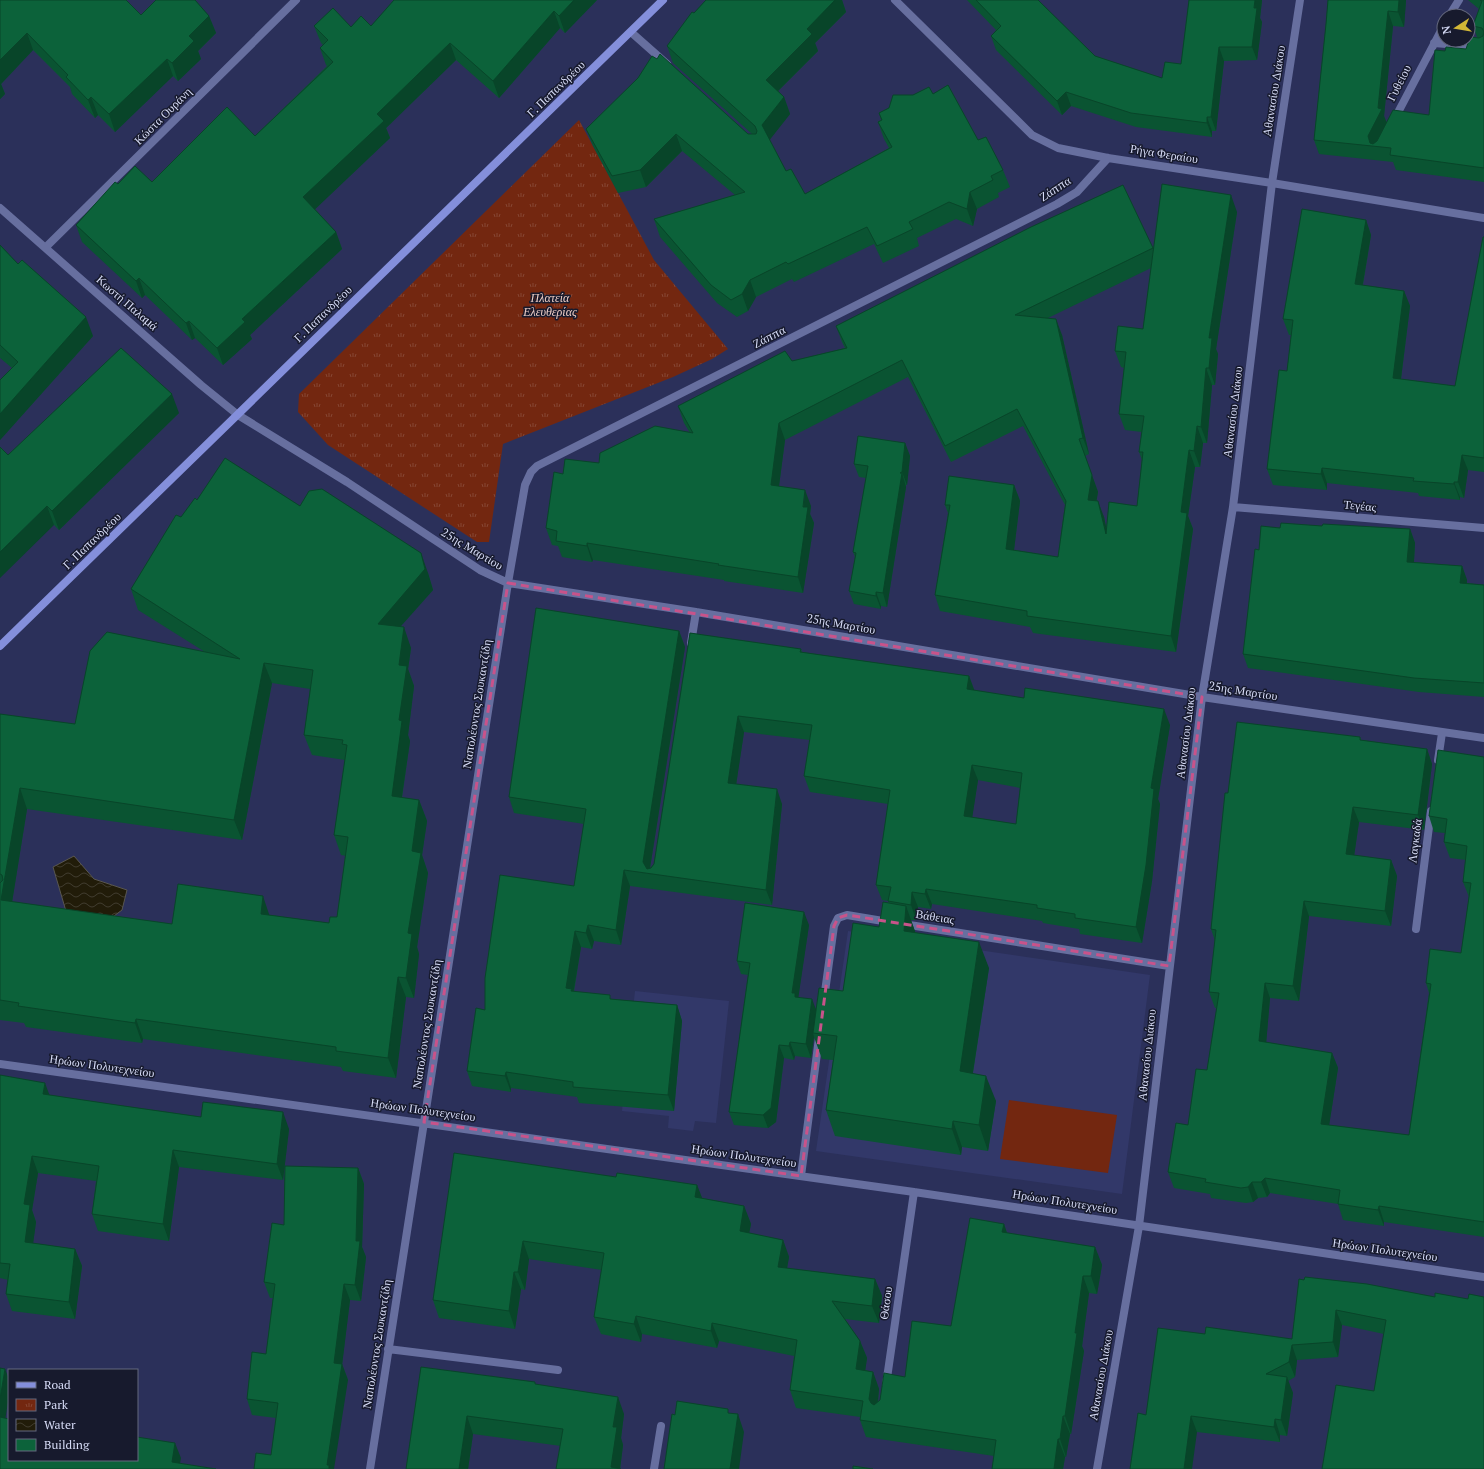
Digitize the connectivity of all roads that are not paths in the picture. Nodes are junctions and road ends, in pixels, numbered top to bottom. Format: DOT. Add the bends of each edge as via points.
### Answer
graph roads {
  1 [pos="296,0"];
  2 [pos="664,0"];
  3 [pos="895,0"];
  4 [pos="1300,0"];
  5 [pos="632,33"];
  6 [pos="1436,39"];
  7 [pos="1434,43"];
  8 [pos="1484,47"];
  9 [pos="672,69"];
  10 [pos="1392,126"];
  11 [pos="1108,158"];
  12 [pos="1272,183"];
  13 [pos="0,208"];
  14 [pos="1484,218"];
  15 [pos="46,248"];
  16 [pos="238,415"];
  17 [pos="1233,507"];
  18 [pos="1484,528"];
  19 [pos="508,583"];
  20 [pos="696,612"];
  21 [pos="0,646"];
  22 [pos="690,651"];
  23 [pos="1202,697"];
  24 [pos="1442,733"];
  25 [pos="1484,738"];
  26 [pos="1436,772"];
  27 [pos="1432,803"];
  28 [pos="1416,929"];
  29 [pos="1169,966"];
  30 [pos="823,1004"];
  31 [pos="820,1028"];
  32 [pos="0,1064"];
  33 [pos="424,1122"];
  34 [pos="801,1176"];
  35 [pos="914,1192"];
  36 [pos="1139,1226"];
  37 [pos="1484,1277"];
  38 [pos="388,1349"];
  39 [pos="558,1370"];
  40 [pos="885,1394"];
  41 [pos="661,1426"];
  42 [pos="370,1469"];
  43 [pos="654,1469"];
  44 [pos="1097,1469"];
  1 -- 15 [label="street, Κώστα Ουράνη"];
  2 -- 5 [label="street, Γ. Παπανδρέου"];
  3 -- 11 [label="street, Ρήγα Φεραίου" via="1032,135 1058,148"];
  4 -- 12 [label="street, Αθανασίου Διάκου"];
  5 -- 9 [label="street"];
  5 -- 16 [label="street, Γ. Παπανδρέου" via="267,384"];
  6 -- 7 [label="street, Γυθείου"];
  7 -- 8 [label="street"];
  7 -- 10 [label="street, Γυθείου"];
  11 -- 12 [label="street, Ρήγα Φεραίου"];
  11 -- 19 [label="street, Ζάππα" via="1077,192 1057,204 537,466 531,472 526,485"];
  12 -- 14 [label="street, Ρήγα Φεραίου"];
  12 -- 17 [label="street, Αθανασίου Διάκου"];
  13 -- 15 [label="street, Κωστή Παλαμά"];
  15 -- 16 [label="street, Κωστή Παλαμά"];
  16 -- 19 [label="street, 25ης Μαρτίου" via="347,482 480,570"];
  16 -- 21 [label="street, Γ. Παπανδρέου"];
  17 -- 18 [label="street, Τεγέας"];
  17 -- 23 [label="street, Αθανασίου Διάκου"];
  19 -- 20 [label="street, 25ης Μαρτίου"];
  19 -- 33 [label="street, Ναπολέοντος Σουκαντζίδη"];
  20 -- 22 [label="street"];
  20 -- 23 [label="street, 25ης Μαρτίου"];
  23 -- 24 [label="street, 25ης Μαρτίου"];
  23 -- 29 [label="street, Αθανασίου Διάκου"];
  24 -- 25 [label="street, 25ης Μαρτίου"];
  24 -- 26 [label="street"];
  27 -- 28 [label="street, Λαγκαδά"];
  29 -- 30 [label="street, Βάθειας" via="847,915 838,918 834,926"];
  29 -- 36 [label="street, Αθανασίου Διάκου"];
  31 -- 34 [label="street"];
  32 -- 33 [label="street, Ηρώων Πολυτεχνείου"];
  33 -- 34 [label="street, Ηρώων Πολυτεχνείου"];
  33 -- 38 [label="street, Ναπολέοντος Σουκαντζίδη"];
  34 -- 35 [label="street, Ηρώων Πολυτεχνείου"];
  35 -- 36 [label="street, Ηρώων Πολυτεχνείου"];
  35 -- 40 [label="street, Θάσου"];
  36 -- 37 [label="street, Ηρώων Πολυτεχνείου"];
  36 -- 44 [label="street, Αθανασίου Διάκου"];
  38 -- 39 [label="street"];
  38 -- 42 [label="street, Ναπολέοντος Σουκαντζίδη"];
  41 -- 43 [label="street"];
}
